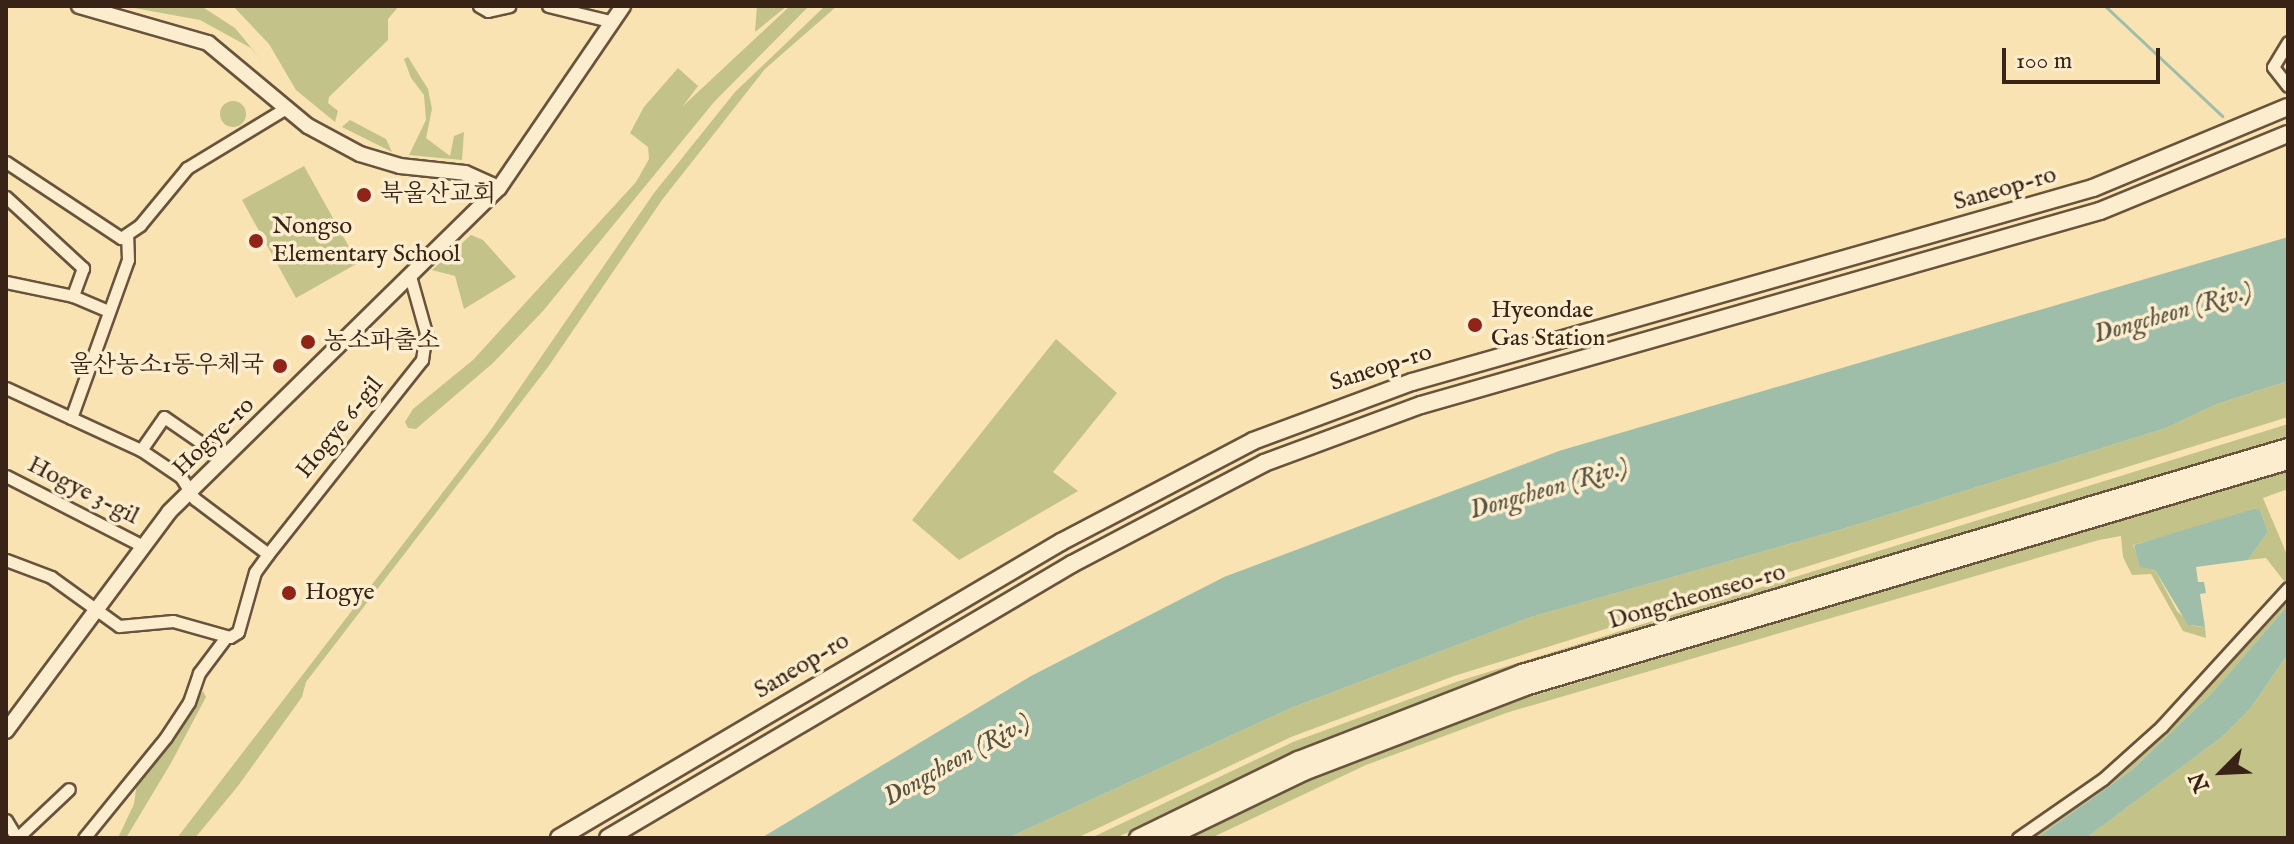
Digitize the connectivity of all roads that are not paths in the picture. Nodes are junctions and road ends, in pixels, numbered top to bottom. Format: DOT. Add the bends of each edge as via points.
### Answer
graph roads {
  1 [pos="79,6"];
  2 [pos="479,6"];
  3 [pos="509,6"];
  4 [pos="548,6"];
  5 [pos="623,6"];
  6 [pos="610,21"];
  7 [pos="2288,42"];
  8 [pos="2288,86"];
  9 [pos="2288,107"];
  10 [pos="286,108"];
  11 [pos="2288,134"];
  12 [pos="6,162"];
  13 [pos="499,188"];
  14 [pos="6,197"];
  15 [pos="127,236"];
  16 [pos="410,276"];
  17 [pos="6,282"];
  18 [pos="73,296"];
  19 [pos="109,311"];
  20 [pos="6,388"];
  21 [pos="71,418"];
  22 [pos="2288,447"];
  23 [pos="141,450"];
  24 [pos="222,457"];
  25 [pos="2288,461"];
  26 [pos="6,476"];
  27 [pos="189,491"];
  28 [pos="141,545"];
  29 [pos="268,554"];
  30 [pos="6,560"];
  31 [pos="2288,588"];
  32 [pos="96,608"];
  33 [pos="226,637"];
  34 [pos="6,731"];
  35 [pos="69,789"];
  36 [pos="6,820"];
  37 [pos="84,838"];
  38 [pos="559,838"];
  39 [pos="608,838"];
  40 [pos="1138,838"];
  41 [pos="1167,838"];
  42 [pos="2018,838"];
  1 -- 10 [label="street" via="208,43"];
  2 -- 3 [label="street" via="488,11"];
  4 -- 6 [label="street"];
  5 -- 6 [label="street, Hogye-ro"];
  6 -- 13 [label="street, Hogye-ro"];
  7 -- 8 [label="street" via="2273,64"];
  9 -- 38 [label="main road, Saneop-ro" via="2093,188 1412,382 1253,441 1061,542"];
  10 -- 13 [label="street" via="330,139 371,158 465,173"];
  10 -- 15 [label="street" via="187,168"];
  11 -- 39 [label="main road, Saneop-ro" via="2100,211 1421,405 1264,463 1085,556"];
  12 -- 15 [label="street" via="105,232"];
  13 -- 16 [label="street, Hogye-ro"];
  14 -- 18 [label="street" via="78,261 83,275"];
  15 -- 19 [label="street" via="128,260"];
  16 -- 24 [label="street, Hogye-ro"];
  16 -- 29 [label="street, Hogye 6-gil" via="426,333 422,360"];
  17 -- 18 [label="street"];
  18 -- 19 [label="street"];
  19 -- 21 [label="street"];
  20 -- 21 [label="street"];
  21 -- 23 [label="street"];
  22 -- 40 [label="main road, Dongcheonseo-ro" via="1522,673 1325,749"];
  23 -- 24 [label="street" via="164,417"];
  23 -- 27 [label="street" via="181,477"];
  24 -- 27 [label="street, Hogye-ro"];
  25 -- 41 [label="main road, Dongcheonseo-ro" via="1525,687 1304,772"];
  26 -- 28 [label="street, Hogye 3-gil"];
  27 -- 28 [label="street, Hogye-ro"];
  27 -- 29 [label="street"];
  28 -- 32 [label="street, Hogye-ro"];
  29 -- 33 [label="street, Hogye 6-gil" via="255,572 238,632"];
  30 -- 32 [label="street" via="42,572"];
  31 -- 42 [label="street" via="2162,726 2103,779"];
  32 -- 33 [label="street" via="123,627 173,621"];
  32 -- 34 [label="street, Hogye-ro"];
  33 -- 37 [label="street, Hogye 6-gil" via="199,673 189,702 166,737"];
  35 -- 36 [label="street" via="17,838"];
}
